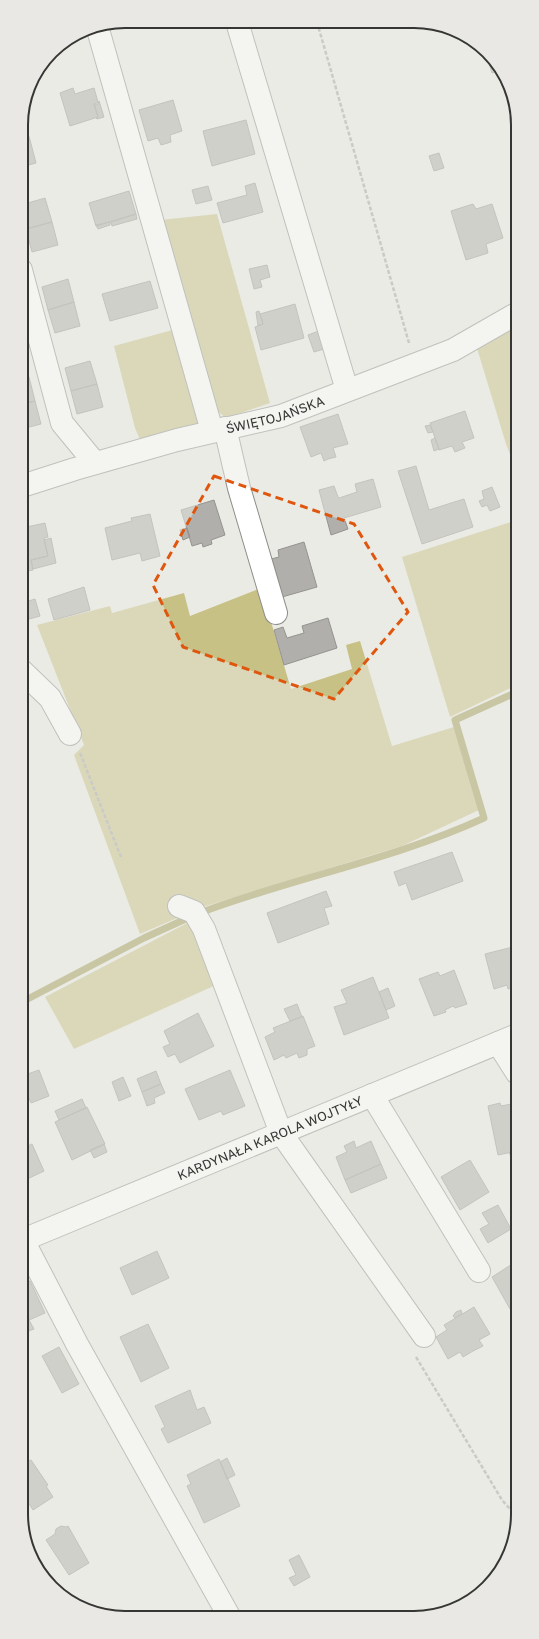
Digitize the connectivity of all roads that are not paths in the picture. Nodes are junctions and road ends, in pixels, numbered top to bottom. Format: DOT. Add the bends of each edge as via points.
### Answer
graph roads {
  1 [pos="239,28"];
  2 [pos="99,31"];
  3 [pos="28,296"];
  4 [pos="511,317"];
  5 [pos="347,390"];
  6 [pos="218,430"];
  7 [pos="95,463"];
  8 [pos="28,484"];
  9 [pos="276,613"];
  10 [pos="28,677"];
  11 [pos="70,734"];
  12 [pos="179,906"];
  13 [pos="508,1039"];
  14 [pos="511,1050"];
  15 [pos="372,1095"];
  16 [pos="281,1133"];
  17 [pos="28,1238"];
  18 [pos="28,1250"];
  19 [pos="479,1271"];
  20 [pos="424,1336"];
  21 [pos="226,1611"];
  1 -- 5 [label="street"];
  2 -- 6 [label="street"];
  3 -- 7 [label="street" via="62,423"];
  4 -- 5 [label="street, ŚWIĘTOJAŃSKA" via="453,350"];
  5 -- 6 [label="street, ŚWIĘTOJAŃSKA" via="281,416"];
  6 -- 7 [label="street, ŚWIĘTOJAŃSKA"];
  6 -- 9 [label="street" via="239,488"];
  7 -- 8 [label="street, ŚWIĘTOJAŃSKA"];
  10 -- 11 [label="street" via="50,698"];
  12 -- 16 [label="street" via="194,912 204,929"];
  13 -- 14 [label="street"];
  13 -- 15 [label="street, KARDYNAŁA KAROLA WOJTYŁY"];
  15 -- 16 [label="street, KARDYNAŁA KAROLA WOJTYŁY"];
  15 -- 19 [label="street"];
  16 -- 17 [label="street, KARDYNAŁA KAROLA WOJTYŁY"];
  16 -- 20 [label="street"];
  18 -- 21 [label="street" via="77,1344"];
}
